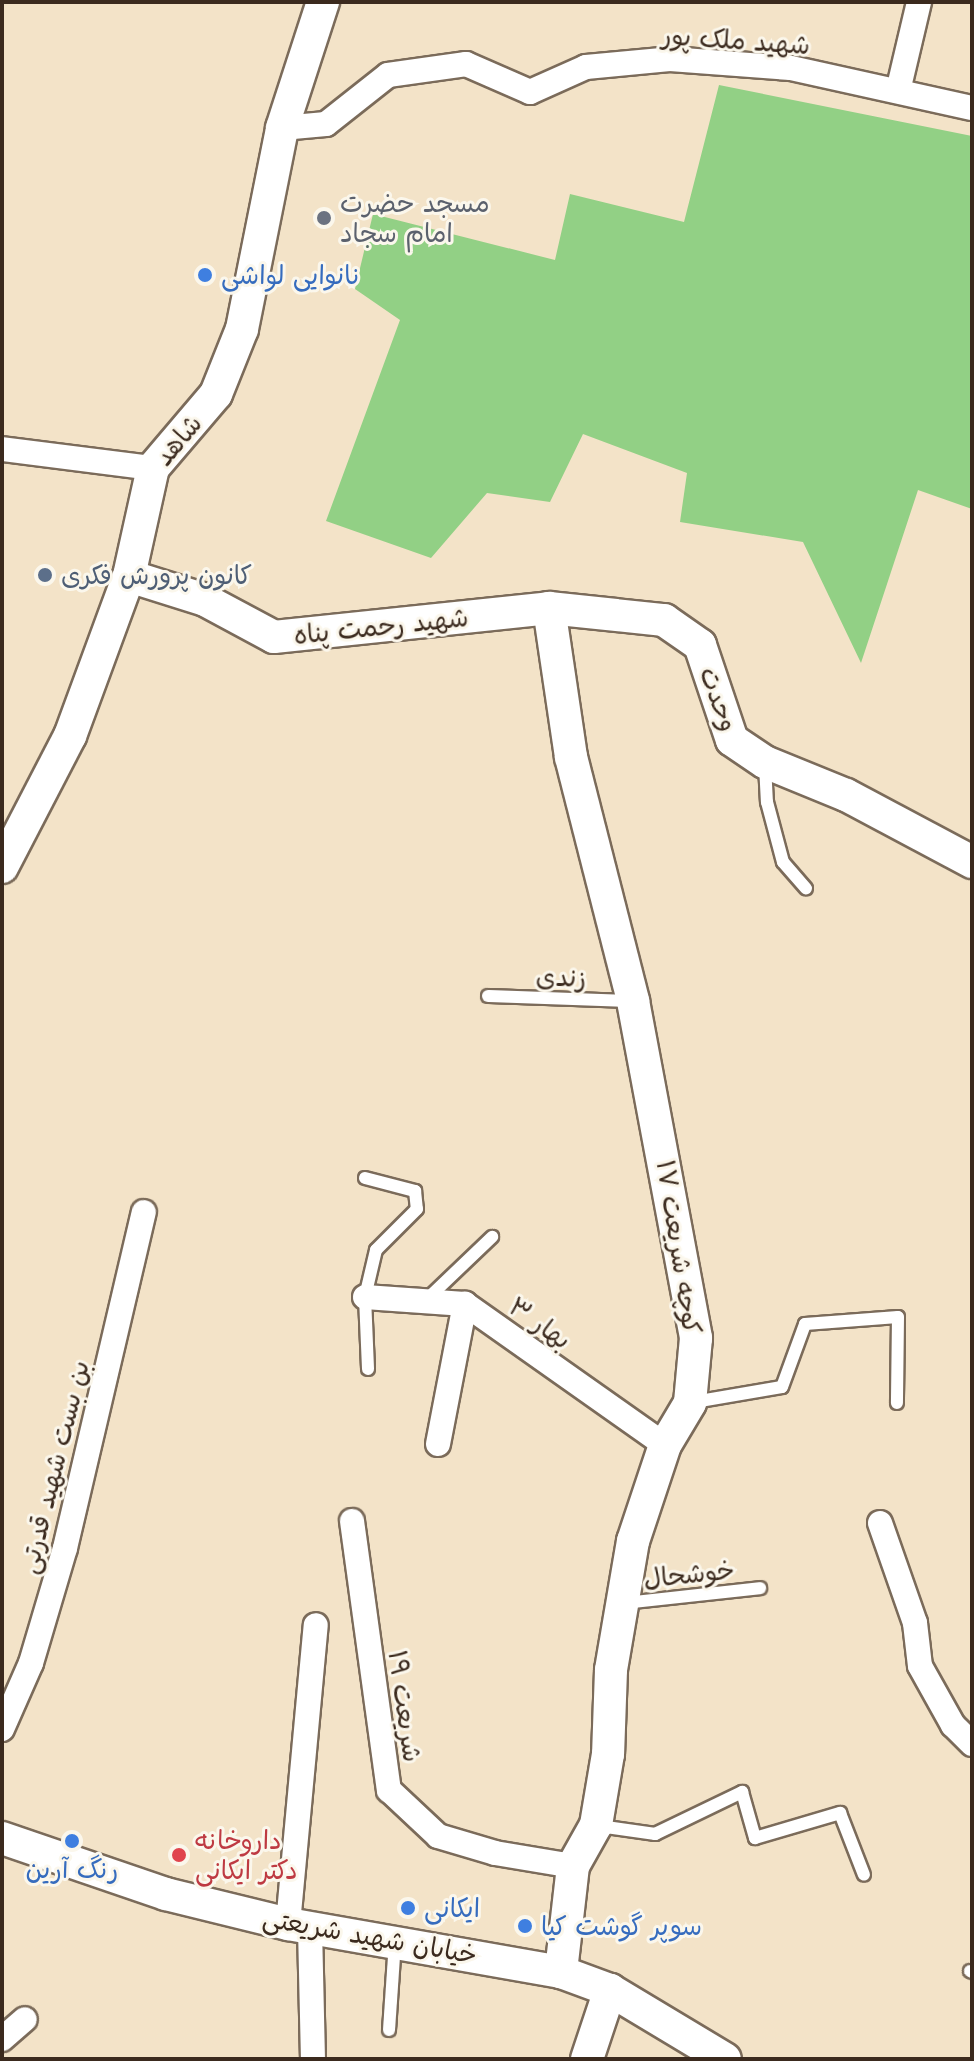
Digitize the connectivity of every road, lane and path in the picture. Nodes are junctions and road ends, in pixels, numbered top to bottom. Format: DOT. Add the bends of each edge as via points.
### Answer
graph roads {
  1 [pos="323,2"];
  2 [pos="919,2"];
  3 [pos="898,91"];
  4 [pos="972,108"];
  5 [pos="282,128"];
  6 [pos="2,449"];
  7 [pos="153,468"];
  8 [pos="129,576"];
  9 [pos="549,608"];
  10 [pos="765,762"];
  11 [pos="972,862"];
  12 [pos="2,867"];
  13 [pos="806,888"];
  14 [pos="488,996"];
  15 [pos="633,1001"];
  16 [pos="365,1178"];
  17 [pos="144,1212"];
  18 [pos="492,1237"];
  19 [pos="365,1297"];
  20 [pos="423,1303"];
  21 [pos="465,1304"];
  22 [pos="368,1369"];
  23 [pos="690,1403"];
  24 [pos="897,1403"];
  25 [pos="438,1444"];
  26 [pos="665,1445"];
  27 [pos="352,1521"];
  28 [pos="880,1523"];
  29 [pos="760,1588"];
  30 [pos="622,1603"];
  31 [pos="316,1625"];
  32 [pos="2,1729"];
  33 [pos="972,1744"];
  34 [pos="596,1825"];
  35 [pos="2,1838"];
  36 [pos="573,1866"];
  37 [pos="864,1875"];
  38 [pos="299,1926"];
  39 [pos="395,1940"];
  40 [pos="561,1972"];
  41 [pos="610,1990"];
  42 [pos="25,2019"];
  43 [pos="389,2030"];
  44 [pos="2,2039"];
  45 [pos="694,2051"];
  46 [pos="313,2059"];
  47 [pos="587,2059"];
  48 [pos="725,2059"];
  1 -- 5 [label="street, شاهد"];
  2 -- 3 [label="street"];
  3 -- 4 [label="street, شهید ملک پور"];
  3 -- 5 [label="street, شهید ملک پور" via="791,68 670,59 586,67 530,92 466,64 388,75 326,124"];
  5 -- 7 [label="street, شاهد" via="242,329 216,394"];
  6 -- 7 [label="street"];
  7 -- 8 [label="street, شاهد"];
  8 -- 9 [label="street, شهید رحمت پناه" via="205,600 274,637"];
  8 -- 12 [label="street, شاهد" via="70,736"];
  9 -- 10 [label="street, وحدت" via="664,620 700,645 732,740"];
  9 -- 15 [label="street, کوچه شریعت ۱۷" via="571,757"];
  10 -- 11 [label="street, وحدت" via="846,795"];
  10 -- 13 [label="lane" via="767,802 783,862"];
  14 -- 15 [label="lane, زندی"];
  15 -- 23 [label="street, کوچه شریعت ۱۷" via="696,1338"];
  16 -- 19 [label="lane" via="415,1191 417,1209 376,1250"];
  17 -- 32 [label="street, بن بست شهید قدرتی" via="65,1548 31,1663"];
  18 -- 20 [label="lane"];
  19 -- 20 [label="street"];
  19 -- 22 [label="lane"];
  20 -- 21 [label="street"];
  21 -- 25 [label="street"];
  21 -- 26 [label="street, بهار ۳"];
  23 -- 24 [label="lane" via="782,1387 805,1324 898,1317"];
  23 -- 26 [label="street, کوچه شریعت ۱۷"];
  26 -- 30 [label="street, کوچه شریعت ۱۷" via="633,1541"];
  27 -- 36 [label="street, شریعت ۱۹" via="389,1790 438,1836 495,1853"];
  28 -- 33 [label="street" via="915,1623 920,1666 953,1725"];
  29 -- 30 [label="lane, خوشحال"];
  30 -- 34 [label="street, کوچه شریعت ۱۷"];
  31 -- 38 [label="street"];
  34 -- 36 [label="street, کوچه شریعت ۱۷"];
  34 -- 37 [label="lane" via="655,1834 742,1792 755,1838 840,1813"];
  35 -- 38 [label="street, خیابان شهید شریعتی" via="166,1894"];
  36 -- 40 [label="street, کوچه شریعت ۱۷"];
  38 -- 39 [label="street, خیابان شهید شریعتی"];
  38 -- 46 [label="street"];
  39 -- 40 [label="street, خیابان شهید شریعتی"];
  39 -- 43 [label="lane"];
  40 -- 41 [label="street, خیابان شهید شریعتی"];
  41 -- 45 [label="street, خیابان شهید شریعتی"];
  41 -- 47 [label="street"];
  42 -- 44 [label="street"];
  45 -- 48 [label="street, خیابان شهید شریعتی"];
}
